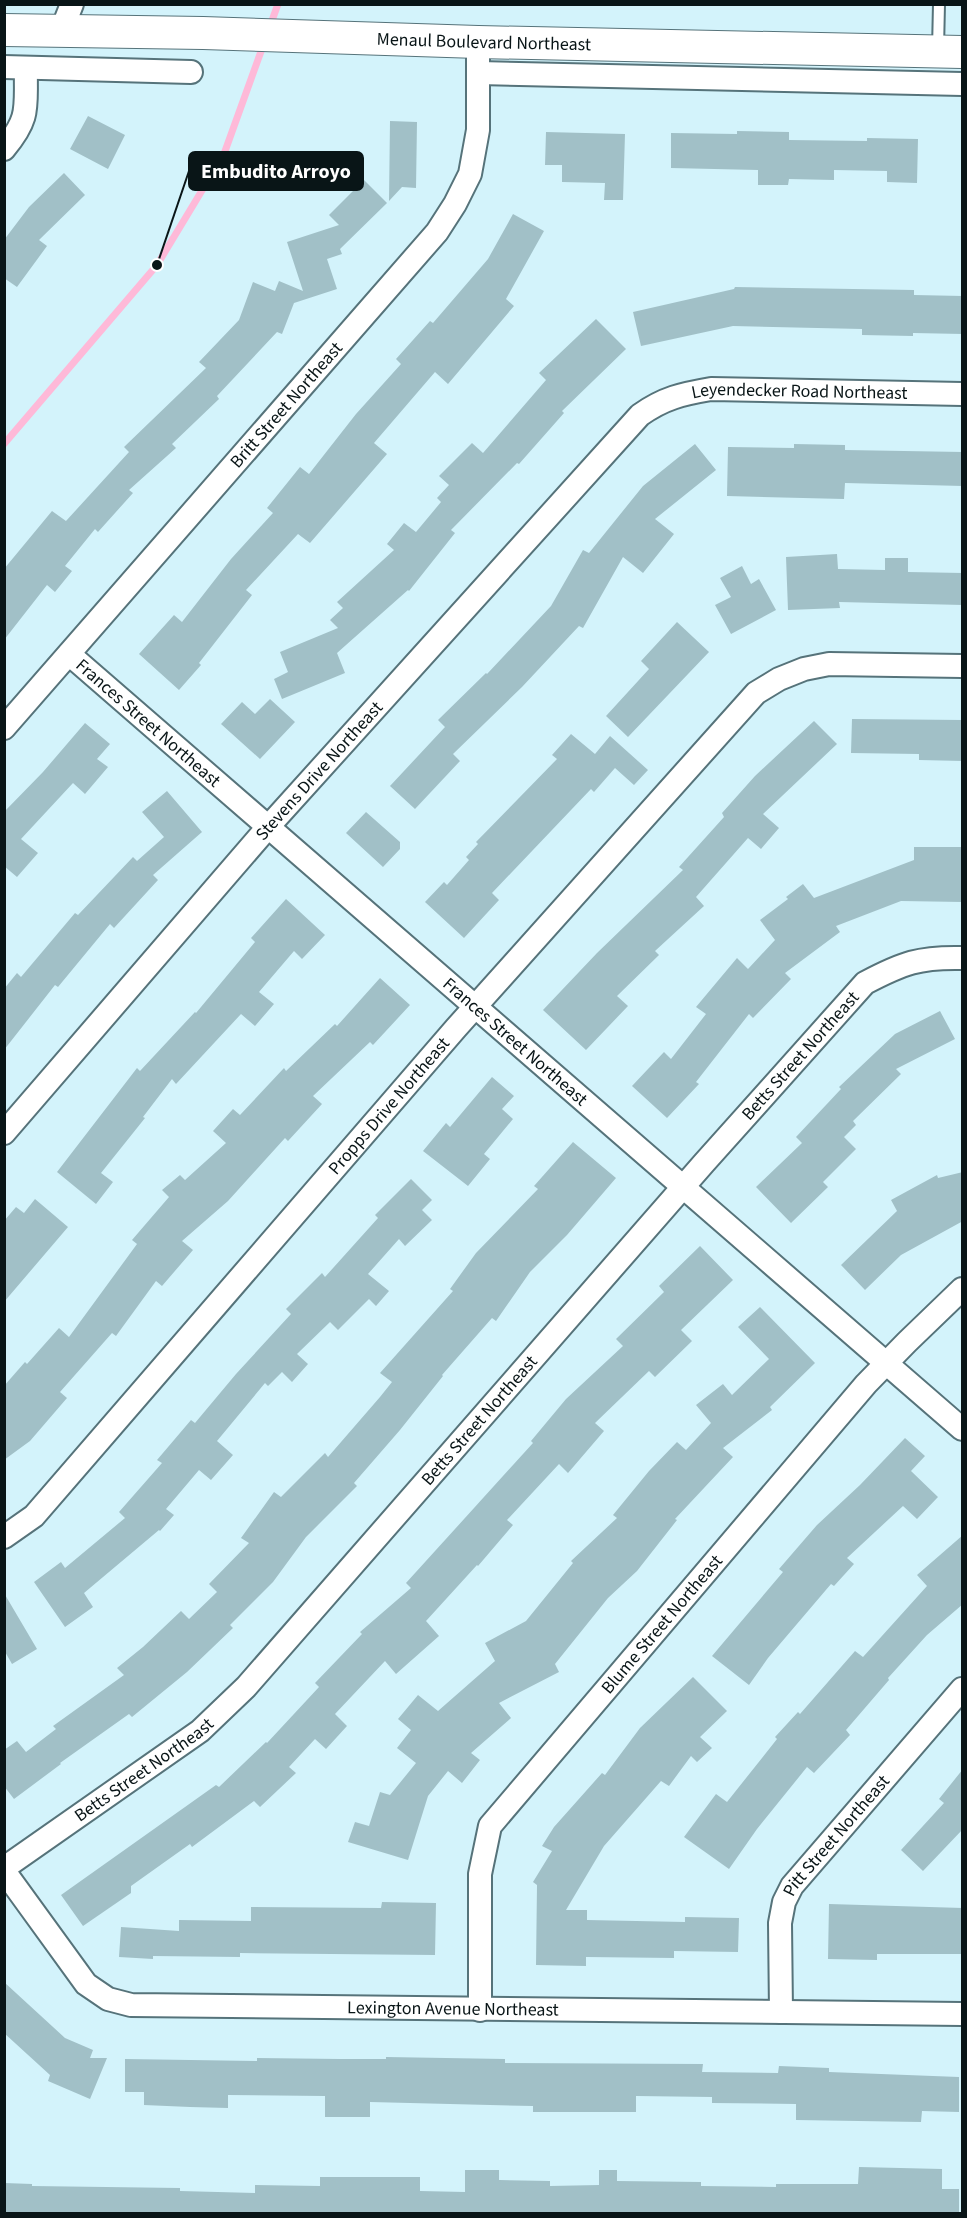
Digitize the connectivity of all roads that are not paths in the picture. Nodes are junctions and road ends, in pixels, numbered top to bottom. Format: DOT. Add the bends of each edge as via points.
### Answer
graph roads {
  1 [pos="939,4"];
  2 [pos="67,18"];
  3 [pos="4,30"];
  4 [pos="478,42"];
  5 [pos="950,52"];
  6 [pos="15,68"];
  7 [pos="191,72"];
  8 [pos="479,73"];
  9 [pos="963,84"];
  10 [pos="4,148"];
  11 [pos="963,394"];
  12 [pos="640,415"];
  13 [pos="69,654"];
  14 [pos="963,666"];
  15 [pos="4,728"];
  16 [pos="268,827"];
  17 [pos="963,958"];
  18 [pos="475,1007"];
  19 [pos="4,1133"];
  20 [pos="683,1187"];
  21 [pos="963,1289"];
  22 [pos="886,1362"];
  23 [pos="963,1429"];
  24 [pos="4,1538"];
  25 [pos="963,1689"];
  26 [pos="4,1870"];
  27 [pos="480,2010"];
  28 [pos="781,2012"];
  29 [pos="963,2014"];
  1 -- 5 [label="lane"];
  2 -- 3 [label="main road, Menaul Boulevard Northeast"];
  2 -- 4 [label="main road, Menaul Boulevard Northeast" via="203,33"];
  4 -- 5 [label="main road, Menaul Boulevard Northeast"];
  4 -- 8 [label="street, Britt Street Northeast"];
  6 -- 7 [label="street"];
  6 -- 10 [label="street" via="26,109 23,122"];
  8 -- 9 [label="street"];
  8 -- 13 [label="street, Britt Street Northeast" via="478,130 470,174 437,232"];
  11 -- 12 [label="street, Leyendecker Road Northeast" via="711,389 681,394"];
  12 -- 16 [label="street, Stevens Drive Northeast"];
  13 -- 15 [label="street, Britt Street Northeast"];
  13 -- 16 [label="street, Frances Street Northeast"];
  14 -- 18 [label="street, Propps Drive Northeast" via="829,664 804,669 756,693"];
  16 -- 18 [label="street, Frances Street Northeast"];
  16 -- 19 [label="street, Stevens Drive Northeast"];
  17 -- 20 [label="street, Betts Street Northeast" via="932,957 899,965 865,983"];
  18 -- 20 [label="street, Frances Street Northeast"];
  18 -- 24 [label="street, Propps Drive Northeast" via="34,1516"];
  20 -- 22 [label="street, Frances Street Northeast"];
  20 -- 26 [label="street, Betts Street Northeast" via="246,1687 200,1731"];
  21 -- 22 [label="street, Blume Street Northeast"];
  22 -- 23 [label="street, Frances Street Northeast"];
  22 -- 27 [label="street, Blume Street Northeast" via="490,1826 480,1874"];
  25 -- 28 [label="street, Pitt Street Northeast" via="792,1886 780,1923"];
  26 -- 27 [label="street, Lexington Avenue Northeast" via="86,1984 108,1999 131,2005"];
  27 -- 28 [label="street, Lexington Avenue Northeast"];
  28 -- 29 [label="street, Lexington Avenue Northeast"];
}
